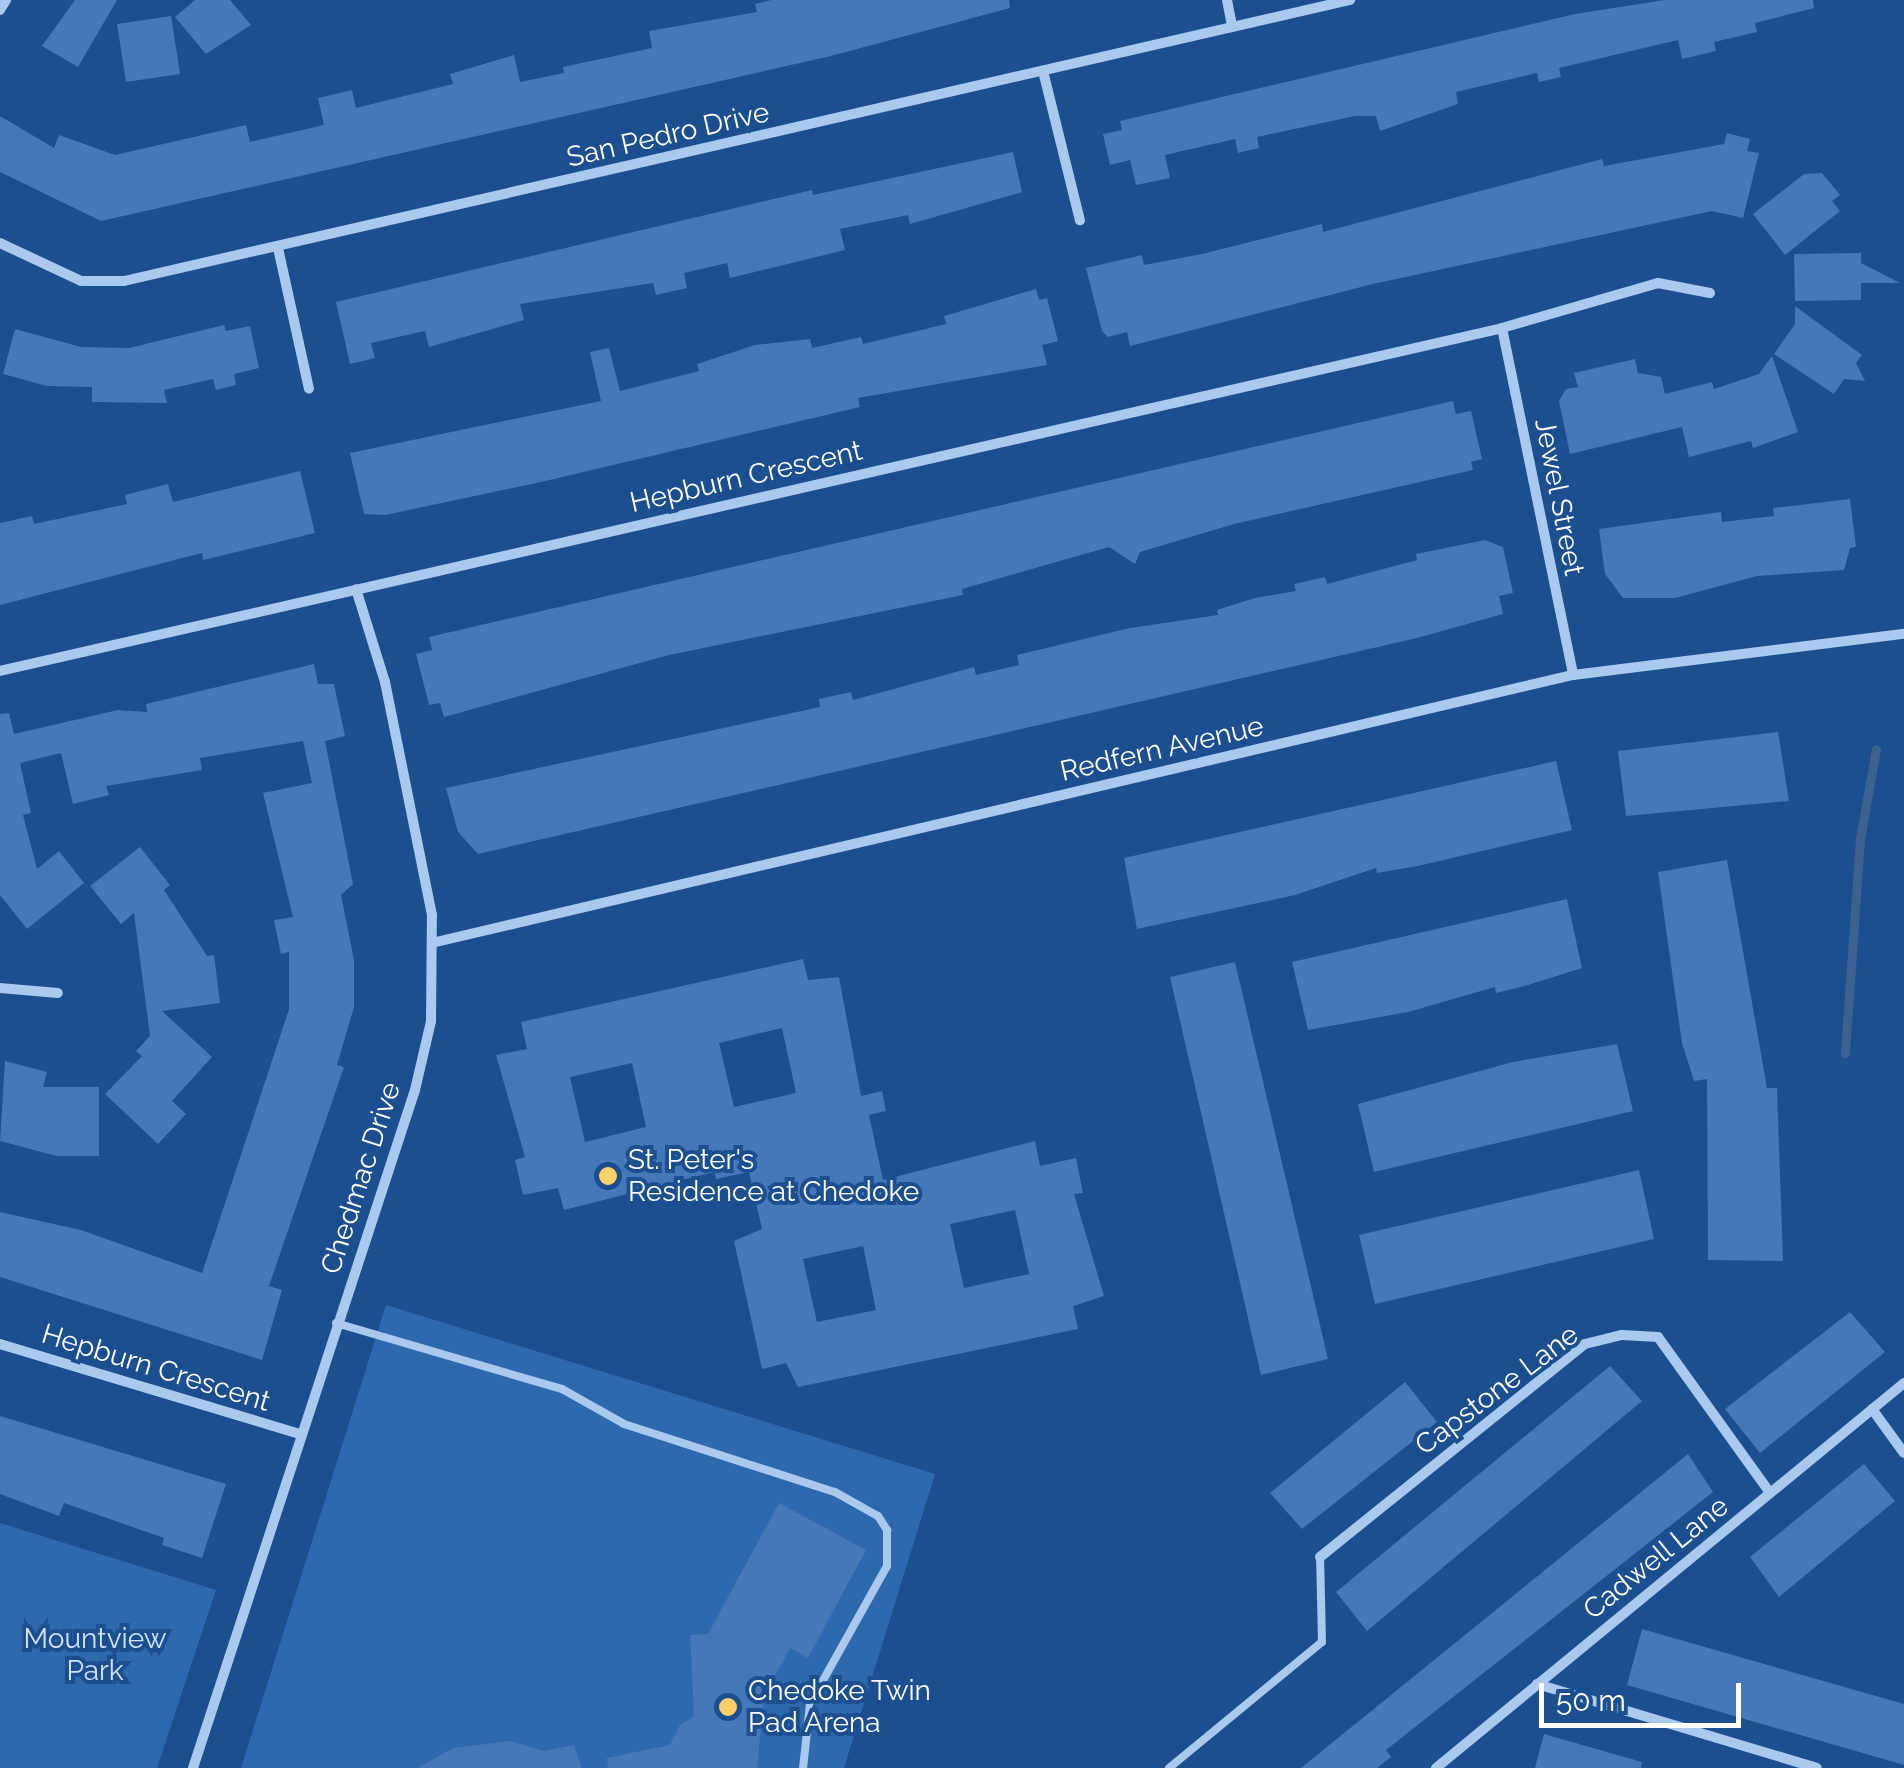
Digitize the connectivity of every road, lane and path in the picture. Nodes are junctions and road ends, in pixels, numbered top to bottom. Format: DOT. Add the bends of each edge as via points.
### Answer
graph roads {
  1 [pos="6,0"];
  2 [pos="1227,0"];
  3 [pos="1350,0"];
  4 [pos="0,10"];
  5 [pos="1232,26"];
  6 [pos="1043,70"];
  7 [pos="1080,220"];
  8 [pos="0,243"];
  9 [pos="278,248"];
  10 [pos="1710,293"];
  11 [pos="1502,328"];
  12 [pos="308,389"];
  13 [pos="356,589"];
  14 [pos="1904,634"];
  15 [pos="0,671"];
  16 [pos="1573,675"];
  17 [pos="436,942"];
  18 [pos="0,988"];
  19 [pos="58,994"];
  20 [pos="336,1323"];
  21 [pos="0,1344"];
  22 [pos="1904,1382"];
  23 [pos="1872,1409"];
  24 [pos="300,1434"];
  25 [pos="1904,1452"];
  26 [pos="1770,1493"];
  27 [pos="1320,1557"];
  28 [pos="1538,1684"];
  29 [pos="193,1768"];
  30 [pos="803,1768"];
  31 [pos="1169,1768"];
  32 [pos="1436,1768"];
  33 [pos="1817,1768"];
  1 -- 4 [label="street"];
  2 -- 5 [label="street"];
  3 -- 5 [label="street, San Pedro Drive"];
  5 -- 6 [label="street, San Pedro Drive"];
  6 -- 7 [label="street"];
  6 -- 9 [label="street, San Pedro Drive"];
  8 -- 9 [label="street, San Pedro Drive" via="82,280 110,281"];
  9 -- 12 [label="street"];
  10 -- 11 [label="street, Hepburn Crescent" via="1658,283"];
  11 -- 13 [label="street, Hepburn Crescent"];
  11 -- 16 [label="street, Jewel Street"];
  13 -- 15 [label="street, Hepburn Crescent"];
  13 -- 17 [label="street, Chedmac Drive" via="385,682"];
  14 -- 16 [label="street, Redfern Avenue"];
  16 -- 17 [label="street, Redfern Avenue"];
  17 -- 20 [label="street, Chedmac Drive" via="431,1021 415,1090"];
  18 -- 19 [label="street"];
  20 -- 24 [label="street, Chedmac Drive"];
  20 -- 30 [label="lane" via="526,1377 624,1424 856,1500 878,1516 889,1546 887,1566 810,1704"];
  21 -- 24 [label="street, Hepburn Crescent"];
  22 -- 23 [label="street, Cadwell Lane"];
  23 -- 25 [label="street"];
  23 -- 26 [label="street, Cadwell Lane"];
  24 -- 29 [label="street, Chedmac Drive"];
  26 -- 27 [label="street, Capstone Lane" via="1658,1337 1622,1335 1585,1344"];
  26 -- 28 [label="street, Cadwell Lane"];
  27 -- 31 [label="lane" via="1322,1642"];
  28 -- 32 [label="street, Cadwell Lane"];
  28 -- 33 [label="street"];
}
